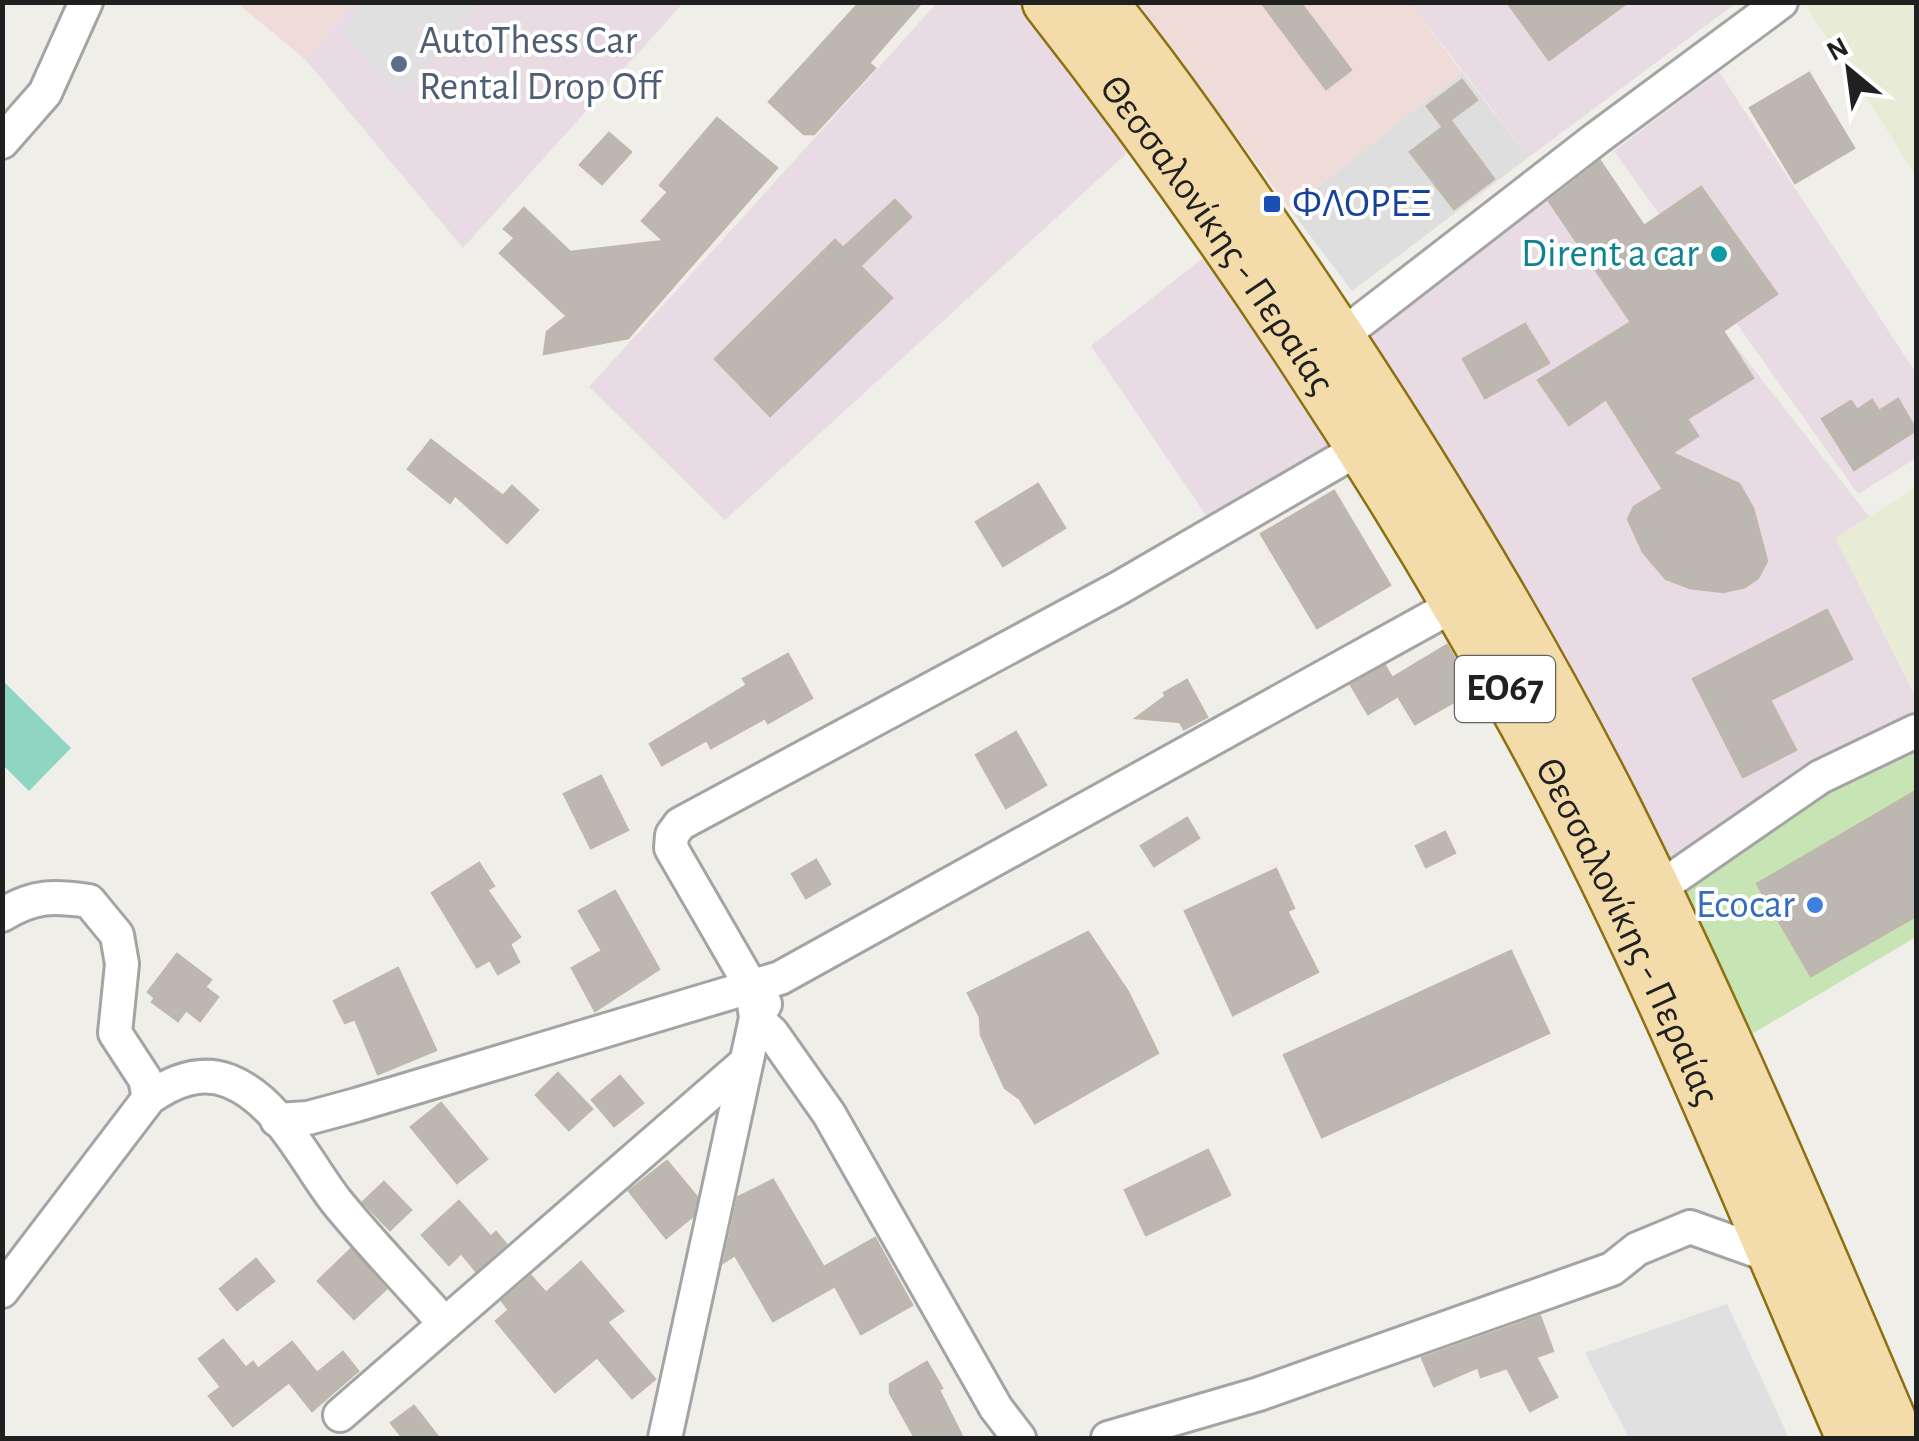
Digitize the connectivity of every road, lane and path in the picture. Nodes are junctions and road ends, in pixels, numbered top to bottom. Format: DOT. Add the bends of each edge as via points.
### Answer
graph roads {
  1 [pos="86,2"];
  2 [pos="1048,2"];
  3 [pos="1101,2"];
  4 [pos="1781,2"];
  5 [pos="2,142"];
  6 [pos="1340,337"];
  7 [pos="1362,447"];
  8 [pos="1456,604"];
  9 [pos="1916,731"];
  10 [pos="1655,891"];
  11 [pos="2,915"];
  12 [pos="754,1003"];
  13 [pos="743,1065"];
  14 [pos="144,1082"];
  15 [pos="277,1120"];
  16 [pos="1774,1257"];
  17 [pos="2,1290"];
  18 [pos="444,1323"];
  19 [pos="340,1415"];
  20 [pos="665,1438"];
  21 [pos="1019,1438"];
  22 [pos="1108,1438"];
  23 [pos="1852,1438"];
  24 [pos="1898,1438"];
  1 -- 5 [label="street" via="44,93"];
  2 -- 7 [label="main road, Θεσσαλονίκης - Περαίας / ΕΟ67"];
  3 -- 6 [label="main road, Θεσσαλονίκης - Περαίας / ΕΟ67"];
  4 -- 6 [label="street"];
  6 -- 10 [label="main road, Θεσσαλονίκης - Περαίας / ΕΟ67" via="1473,552"];
  7 -- 8 [label="main road, Θεσσαλονίκης - Περαίας / ΕΟ67"];
  7 -- 12 [label="street" via="1120,588 680,824 671,848"];
  8 -- 12 [label="street" via="790,972"];
  8 -- 16 [label="main road, Θεσσαλονίκης - Περαίας / ΕΟ67" via="1525,723 1624,920"];
  9 -- 10 [label="street" via="1820,777"];
  10 -- 24 [label="main road, Θεσσαλονίκης - Περαίας / ΕΟ67"];
  11 -- 14 [label="street" via="32,898 89,901 117,935 122,964 115,1034"];
  12 -- 13 [label="street"];
  12 -- 15 [label="street" via="308,1118"];
  12 -- 21 [label="street" via="829,1114"];
  13 -- 18 [label="street"];
  13 -- 20 [label="street"];
  14 -- 15 [label="street" via="211,1076 242,1088"];
  14 -- 17 [label="street"];
  15 -- 18 [label="street" via="338,1203"];
  16 -- 22 [label="street" via="1690,1228 1637,1249 1612,1269 1260,1394"];
  16 -- 23 [label="main road, Θεσσαλονίκης - Περαίας / ΕΟ67"];
  18 -- 19 [label="street"];
}
